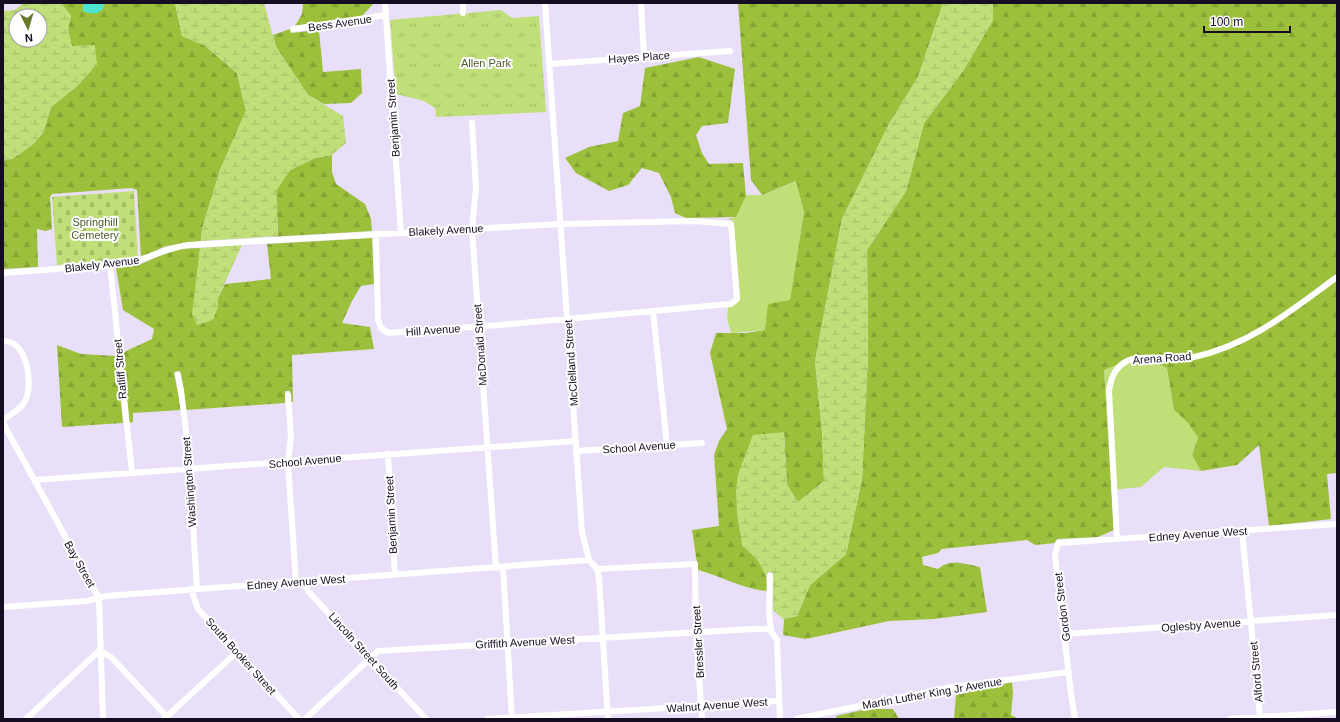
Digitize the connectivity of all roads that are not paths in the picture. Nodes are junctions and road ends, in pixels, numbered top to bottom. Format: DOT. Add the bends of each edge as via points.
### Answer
graph roads {
  1 [pos="385,3"];
  2 [pos="463,3"];
  3 [pos="545,3"];
  4 [pos="641,3"];
  5 [pos="463,14"];
  6 [pos="386,16"];
  7 [pos="293,29"];
  8 [pos="730,51"];
  9 [pos="644,57"];
  10 [pos="549,64"];
  11 [pos="472,123"];
  12 [pos="560,224"];
  13 [pos="472,229"];
  14 [pos="401,233"];
  15 [pos="376,234"];
  16 [pos="110,265"];
  17 [pos="3,273"];
  18 [pos="1337,277"];
  19 [pos="653,311"];
  20 [pos="568,319"];
  21 [pos="479,326"];
  22 [pos="3,341"];
  23 [pos="178,375"];
  24 [pos="288,395"];
  25 [pos="3,420"];
  26 [pos="3,423"];
  27 [pos="576,441"];
  28 [pos="702,443"];
  29 [pos="667,445"];
  30 [pos="487,447"];
  31 [pos="576,451"];
  32 [pos="388,454"];
  33 [pos="288,463"];
  34 [pos="188,470"];
  35 [pos="132,473"];
  36 [pos="35,480"];
  37 [pos="1337,524"];
  38 [pos="1242,532"];
  39 [pos="1117,539"];
  40 [pos="1058,543"];
  41 [pos="589,560"];
  42 [pos="500,567"];
  43 [pos="597,569"];
  44 [pos="395,575"];
  45 [pos="770,576"];
  46 [pos="300,582"];
  47 [pos="194,589"];
  48 [pos="98,598"];
  49 [pos="3,607"];
  50 [pos="1337,616"];
  51 [pos="1251,622"];
  52 [pos="771,631"];
  53 [pos="696,633"];
  54 [pos="1065,634"];
  55 [pos="603,639"];
  56 [pos="508,643"];
  57 [pos="100,650"];
  58 [pos="236,652"];
  59 [pos="370,659"];
  60 [pos="1068,672"];
  61 [pos="779,701"];
  62 [pos="703,706"];
  63 [pos="607,712"];
  64 [pos="1337,712"];
  65 [pos="166,718"];
  66 [pos="512,718"];
  67 [pos="1260,718"];
  68 [pos="26,719"];
  69 [pos="103,719"];
  70 [pos="299,719"];
  71 [pos="305,719"];
  72 [pos="426,719"];
  73 [pos="487,719"];
  74 [pos="608,719"];
  75 [pos="702,719"];
  76 [pos="780,719"];
  77 [pos="796,719"];
  78 [pos="1075,719"];
  79 [pos="1230,719"];
  1 -- 6 [label="street, Benjamin Street"];
  2 -- 5 [label="street"];
  3 -- 10 [label="street, McClelland Street"];
  4 -- 9 [label="street"];
  6 -- 7 [label="street, Bess Avenue"];
  6 -- 14 [label="street, Benjamin Street"];
  8 -- 9 [label="street, Hayes Place"];
  9 -- 10 [label="street, Hayes Place"];
  10 -- 12 [label="street, McClelland Street"];
  11 -- 13 [label="street, McDonald Street" via="476,188"];
  12 -- 13 [label="street, Blakely Avenue"];
  12 -- 19 [label="street, Blakely Avenue" via="694,221 731,224 737,296 735,301 731,304"];
  12 -- 20 [label="street, McClelland Street"];
  13 -- 14 [label="street, Blakely Avenue"];
  13 -- 21 [label="street, McDonald Street"];
  14 -- 15 [label="street, Blakely Avenue"];
  15 -- 16 [label="street, Blakely Avenue" via="188,245 167,249 138,262"];
  15 -- 21 [label="street, Hill Avenue" via="378,320 382,328 390,333"];
  16 -- 17 [label="street, Blakely Avenue"];
  16 -- 35 [label="street, Ratliff Street"];
  18 -- 39 [label="street, Arena Road" via="1264,330 1231,346 1193,357 1137,359 1121,364 1113,376 1109,391"];
  19 -- 20 [label="street, Hill Avenue"];
  19 -- 29 [label="street"];
  20 -- 21 [label="street, Hill Avenue"];
  20 -- 27 [label="street, McClelland Street"];
  21 -- 30 [label="street, McDonald Street"];
  22 -- 25 [label="street" via="10,341 19,347 25,362 28,385 23,404"];
  23 -- 34 [label="street, Washington Street" via="189,457"];
  24 -- 33 [label="street, Lincoln Street South" via="291,436"];
  26 -- 36 [label="street, Bay Street"];
  27 -- 30 [label="street, School Avenue"];
  27 -- 31 [label="street, McClelland Street"];
  28 -- 29 [label="street, School Avenue"];
  29 -- 31 [label="street, School Avenue"];
  30 -- 32 [label="street, School Avenue"];
  30 -- 42 [label="street, McDonald Street"];
  31 -- 41 [label="street, McClelland Street" via="582,532"];
  32 -- 33 [label="street, School Avenue"];
  32 -- 44 [label="street, Benjamin Street"];
  33 -- 34 [label="street, School Avenue"];
  33 -- 46 [label="street, Lincoln Street South"];
  34 -- 35 [label="street, School Avenue"];
  34 -- 47 [label="street, Washington Street"];
  35 -- 36 [label="street, School Avenue"];
  36 -- 48 [label="street, Bay Street"];
  37 -- 38 [label="street, Edney Avenue West"];
  38 -- 39 [label="street, Edney Avenue West"];
  38 -- 51 [label="street, Alford Street"];
  39 -- 40 [label="street, Edney Avenue West"];
  40 -- 54 [label="street, Gordon Street" via="1055,556"];
  41 -- 42 [label="street, Edney Avenue West"];
  41 -- 43 [label="street, McClelland Street"];
  42 -- 44 [label="street, Edney Avenue West"];
  42 -- 56 [label="street, McDonald Street"];
  43 -- 53 [label="street, Bressler Street" via="695,564"];
  43 -- 55 [label="street"];
  44 -- 46 [label="street, Edney Avenue West"];
  45 -- 52 [label="street"];
  46 -- 47 [label="street, Edney Avenue West"];
  46 -- 59 [label="street, Lincoln Street South"];
  47 -- 48 [label="street, Edney Avenue West"];
  47 -- 58 [label="street, South Booker Street" via="198,609"];
  48 -- 49 [label="street, Edney Avenue West"];
  48 -- 57 [label="street, Bay Street"];
  50 -- 51 [label="street, Oglesby Avenue"];
  51 -- 54 [label="street, Oglesby Avenue"];
  51 -- 67 [label="street, Alford Street"];
  52 -- 53 [label="street, Griffith Avenue West" via="753,629"];
  52 -- 61 [label="street" via="777,640"];
  53 -- 55 [label="street, Griffith Avenue West"];
  53 -- 62 [label="street, Bressler Street"];
  54 -- 60 [label="street, Gordon Street"];
  55 -- 56 [label="street, Griffith Avenue West"];
  55 -- 63 [label="street"];
  56 -- 59 [label="street, Griffith Avenue West" via="378,652"];
  56 -- 66 [label="street, McDonald Street"];
  57 -- 65 [label="street" via="112,658"];
  57 -- 68 [label="street"];
  57 -- 69 [label="street, Bay Street"];
  58 -- 65 [label="street"];
  58 -- 70 [label="street, South Booker Street"];
  59 -- 71 [label="street, Griffith Avenue West"];
  59 -- 72 [label="street, Lincoln Street South"];
  60 -- 77 [label="street, Martin Luther King Jr Avenue" via="952,687"];
  60 -- 78 [label="street, Gordon Street"];
  61 -- 62 [label="street, Walnut Avenue West"];
  61 -- 76 [label="street"];
  62 -- 63 [label="street, Walnut Avenue West"];
  62 -- 75 [label="street, Bressler Street"];
  63 -- 66 [label="street, Walnut Avenue West"];
  63 -- 74 [label="street"];
  64 -- 67 [label="street"];
  66 -- 73 [label="street, Walnut Avenue West"];
  67 -- 79 [label="street"];
}
